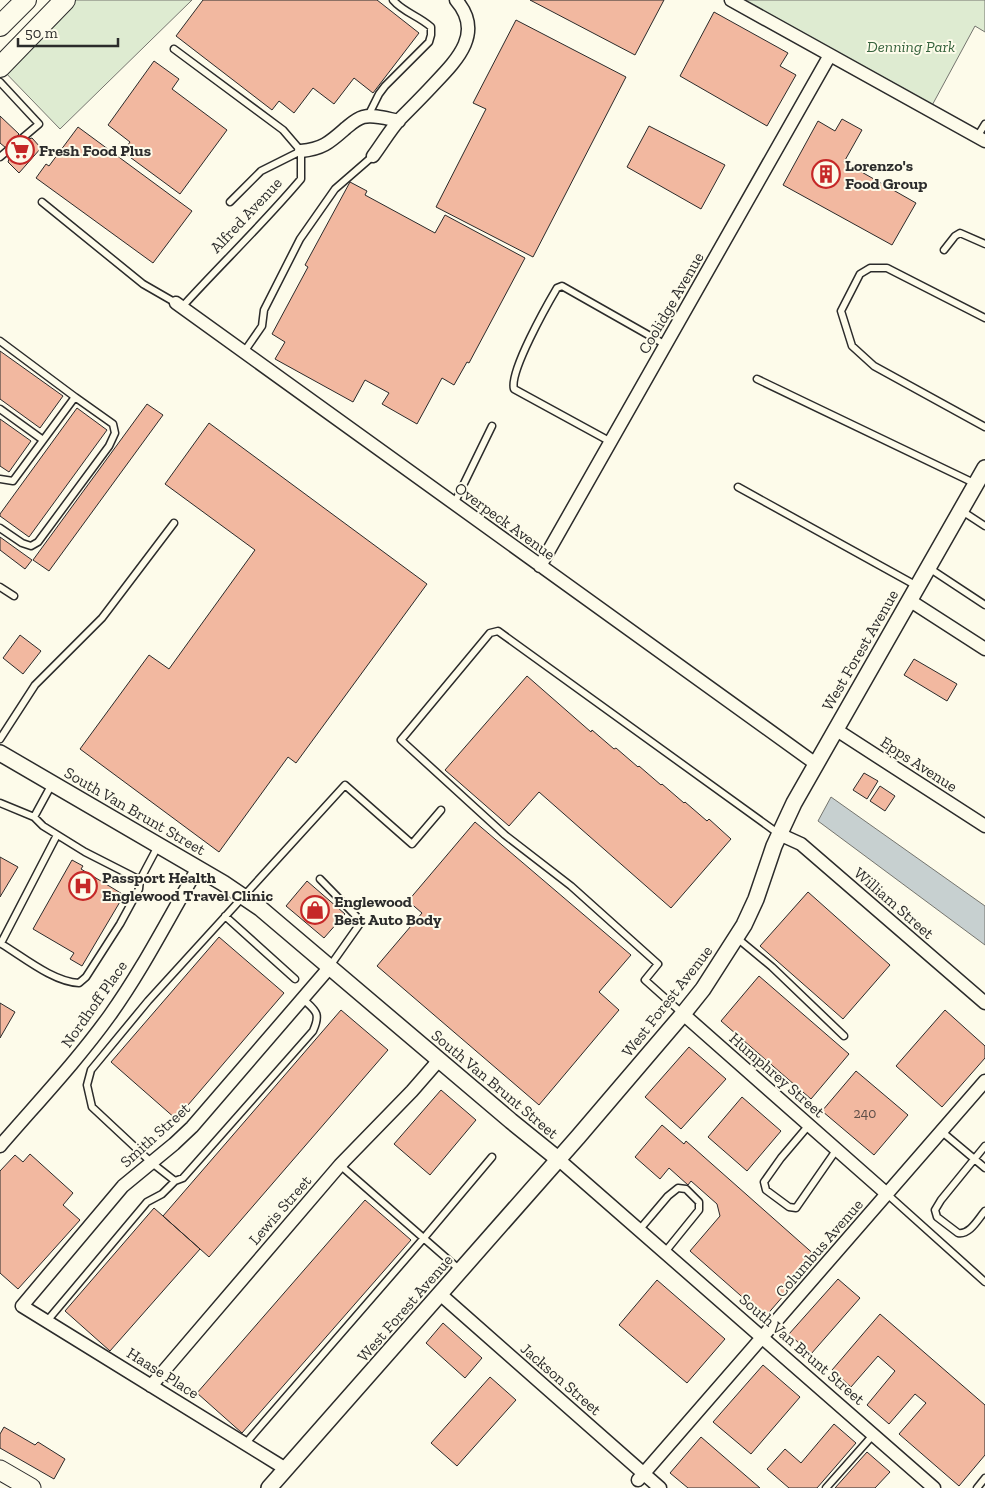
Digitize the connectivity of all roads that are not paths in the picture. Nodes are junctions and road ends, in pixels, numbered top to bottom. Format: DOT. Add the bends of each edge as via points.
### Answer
graph roads {
  1 [pos="26,0"];
  2 [pos="65,0"];
  3 [pos="393,0"];
  4 [pos="456,0"];
  5 [pos="731,0"];
  6 [pos="0,26"];
  7 [pos="174,49"];
  8 [pos="830,55"];
  9 [pos="0,67"];
  10 [pos="0,82"];
  11 [pos="368,116"];
  12 [pos="398,121"];
  13 [pos="985,124"];
  14 [pos="981,139"];
  15 [pos="301,150"];
  16 [pos="372,156"];
  17 [pos="0,157"];
  18 [pos="42,202"];
  19 [pos="230,202"];
  20 [pos="985,244"];
  21 [pos="944,250"];
  22 [pos="179,305"];
  23 [pos="985,318"];
  24 [pos="0,341"];
  25 [pos="666,346"];
  26 [pos="244,352"];
  27 [pos="757,379"];
  28 [pos="76,397"];
  29 [pos="0,409"];
  30 [pos="492,426"];
  31 [pos="985,427"];
  32 [pos="43,440"];
  33 [pos="611,442"];
  34 [pos="985,468"];
  35 [pos="0,479"];
  36 [pos="976,484"];
  37 [pos="738,487"];
  38 [pos="454,504"];
  39 [pos="961,510"];
  40 [pos="174,523"];
  41 [pos="985,526"];
  42 [pos="0,528"];
  43 [pos="540,566"];
  44 [pos="928,568"];
  45 [pos="917,586"];
  46 [pos="0,587"];
  47 [pos="14,596"];
  48 [pos="909,600"];
  49 [pos="985,605"];
  50 [pos="985,649"];
  51 [pos="835,729"];
  52 [pos="0,739"];
  53 [pos="0,752"];
  54 [pos="812,771"];
  55 [pos="53,783"];
  56 [pos="0,803"];
  57 [pos="441,810"];
  58 [pos="34,817"];
  59 [pos="985,826"];
  60 [pos="779,834"];
  61 [pos="57,835"];
  62 [pos="158,844"];
  63 [pos="198,868"];
  64 [pos="320,879"];
  65 [pos="140,880"];
  66 [pos="243,896"];
  67 [pos="225,916"];
  68 [pos="737,938"];
  69 [pos="0,943"];
  70 [pos="329,968"];
  71 [pos="295,979"];
  72 [pos="303,999"];
  73 [pos="985,1003"];
  74 [pos="683,1014"];
  75 [pos="844,1036"];
  76 [pos="439,1060"];
  77 [pos="985,1081"];
  78 [pos="809,1125"];
  79 [pos="941,1131"];
  80 [pos="0,1146"];
  81 [pos="985,1146"];
  82 [pos="837,1149"];
  83 [pos="492,1157"];
  84 [pos="558,1159"];
  85 [pos="973,1159"];
  86 [pos="152,1162"];
  87 [pos="340,1166"];
  88 [pos="985,1168"];
  89 [pos="175,1181"];
  90 [pos="887,1194"];
  91 [pos="985,1211"];
  92 [pos="640,1229"];
  93 [pos="423,1239"];
  94 [pos="665,1252"];
  95 [pos="460,1271"];
  96 [pos="985,1282"];
  97 [pos="440,1294"];
  98 [pos="22,1306"];
  99 [pos="47,1321"];
  100 [pos="763,1337"];
  101 [pos="152,1386"];
  102 [pos="873,1435"];
  103 [pos="245,1444"];
  104 [pos="286,1469"];
  105 [pos="0,1470"];
  106 [pos="641,1477"];
  107 [pos="985,1478"];
  108 [pos="271,1486"];
  109 [pos="31,1488"];
  110 [pos="660,1488"];
  111 [pos="826,1488"];
  112 [pos="934,1488"];
  113 [pos="977,1488"];
  1 -- 6 [label="highway"];
  2 -- 9 [label="highway"];
  3 -- 11 [label="lane" via="431,27 431,35 429,42 379,94"];
  4 -- 12 [label="street" via="464,11 468,27 464,49 456,62"];
  5 -- 8 [label="street"];
  7 -- 15 [label="lane" via="283,130"];
  8 -- 14 [label="street"];
  8 -- 25 [label="street, Coolidge Avenue"];
  10 -- 17 [label="lane" via="39,124"];
  11 -- 12 [label="street"];
  11 -- 15 [label="street" via="352,122 321,147"];
  12 -- 16 [label="street"];
  13 -- 14 [label="lane"];
  15 -- 19 [label="lane" via="261,171"];
  15 -- 22 [label="lane, Alfred Avenue" via="301,179"];
  16 -- 26 [label="lane" via="335,189 300,239 264,310 262,326"];
  18 -- 22 [label="lane" via="143,284"];
  20 -- 21 [label="lane" via="960,233"];
  22 -- 26 [label="street, Overpeck Avenue"];
  23 -- 31 [label="lane" via="887,268 870,268 860,274 841,311 852,346 874,366"];
  24 -- 28 [label="lane"];
  25 -- 33 [label="street, Coolidge Avenue"];
  25 -- 33 [label="lane" via="562,286 557,288 534,328 514,389"];
  26 -- 38 [label="street, Overpeck Avenue"];
  27 -- 36 [label="lane"];
  28 -- 32 [label="lane"];
  28 -- 42 [label="lane" via="113,424 115,433 109,446 38,542 31,546 22,543"];
  29 -- 32 [label="lane"];
  30 -- 38 [label="lane"];
  32 -- 35 [label="lane" via="13,481"];
  33 -- 43 [label="street, Coolidge Avenue"];
  34 -- 36 [label="street, West Forest Avenue"];
  36 -- 39 [label="street, West Forest Avenue"];
  37 -- 45 [label="lane"];
  38 -- 43 [label="street, Overpeck Avenue"];
  39 -- 41 [label="lane"];
  39 -- 44 [label="street, West Forest Avenue"];
  40 -- 52 [label="lane" via="102,618 35,685"];
  43 -- 54 [label="street, Overpeck Avenue"];
  44 -- 45 [label="street, West Forest Avenue"];
  44 -- 49 [label="lane"];
  45 -- 48 [label="street, West Forest Avenue"];
  46 -- 47 [label="lane"];
  48 -- 50 [label="street"];
  48 -- 51 [label="street, West Forest Avenue"];
  51 -- 54 [label="street, West Forest Avenue"];
  51 -- 59 [label="street, Epps Avenue"];
  53 -- 55 [label="street, South Van Brunt Street"];
  54 -- 60 [label="street, West Forest Avenue"];
  55 -- 58 [label="lane"];
  55 -- 62 [label="street, South Van Brunt Street"];
  56 -- 58 [label="lane"];
  57 -- 66 [label="lane" via="412,844 345,785"];
  58 -- 61 [label="lane"];
  60 -- 68 [label="street, West Forest Avenue" via="756,899"];
  60 -- 73 [label="street, William Street" via="801,844"];
  60 -- 74 [label="lane, Humphrey Street" via="498,631 490,633 400,740 505,835 570,886 658,964 645,980"];
  61 -- 65 [label="lane"];
  61 -- 69 [label="lane"];
  62 -- 63 [label="street, South Van Brunt Street"];
  62 -- 65 [label="lane"];
  63 -- 66 [label="street, South Van Brunt Street"];
  63 -- 80 [label="street, Nordhoff Place" via="114,1009 89,1044"];
  64 -- 70 [label="lane" via="356,916 359,925"];
  65 -- 69 [label="lane" via="120,924 79,983 69,983 54,976"];
  66 -- 67 [label="lane"];
  66 -- 70 [label="street, South Van Brunt Street"];
  67 -- 71 [label="lane"];
  67 -- 86 [label="lane" via="91,1070 87,1086 92,1106"];
  68 -- 74 [label="street, West Forest Avenue"];
  68 -- 75 [label="lane"];
  70 -- 72 [label="street, Smith Street"];
  70 -- 76 [label="street, South Van Brunt Street"];
  72 -- 86 [label="street, Smith Street" via="192,1127"];
  72 -- 89 [label="lane" via="316,1011 318,1020 313,1030 183,1178"];
  74 -- 78 [label="street, Humphrey Street"];
  74 -- 84 [label="street, West Forest Avenue"];
  76 -- 84 [label="street, South Van Brunt Street"];
  76 -- 87 [label="street, Lewis Street"];
  77 -- 79 [label="street, Columbus Avenue"];
  78 -- 82 [label="street, Humphrey Street"];
  78 -- 82 [label="lane" via="764,1182 766,1190 789,1208 796,1208"];
  79 -- 85 [label="lane"];
  79 -- 90 [label="street, Columbus Avenue"];
  81 -- 85 [label="lane"];
  82 -- 90 [label="street, Humphrey Street"];
  83 -- 93 [label="lane"];
  84 -- 92 [label="street, South Van Brunt Street"];
  84 -- 95 [label="street, West Forest Avenue"];
  85 -- 88 [label="lane"];
  85 -- 91 [label="lane" via="936,1206 935,1214 962,1234"];
  86 -- 89 [label="lane"];
  86 -- 98 [label="street, Smith Street" via="123,1186"];
  87 -- 93 [label="lane"];
  87 -- 101 [label="street, Lewis Street"];
  89 -- 99 [label="lane" via="162,1194 147,1202"];
  90 -- 96 [label="lane"];
  90 -- 100 [label="street, Columbus Avenue"];
  92 -- 94 [label="street, South Van Brunt Street"];
  92 -- 94 [label="lane" via="668,1196 678,1188 686,1189 699,1202 699,1210"];
  93 -- 95 [label="lane"];
  93 -- 103 [label="lane"];
  94 -- 100 [label="street, South Van Brunt Street"];
  95 -- 97 [label="street, West Forest Avenue"];
  97 -- 104 [label="street, West Forest Avenue"];
  97 -- 106 [label="street, Jackson Street"];
  98 -- 99 [label="street, Haase Place"];
  99 -- 101 [label="street, Haase Place"];
  100 -- 102 [label="street, South Van Brunt Street"];
  100 -- 106 [label="street, Columbus Avenue"];
  101 -- 103 [label="street, Haase Place"];
  102 -- 111 [label="lane"];
  102 -- 112 [label="street, South Van Brunt Street"];
  103 -- 104 [label="street, Haase Place"];
  104 -- 108 [label="street, West Forest Avenue"];
  105 -- 109 [label="main road"];
  106 -- 110 [label="street, Jackson Street"];
  107 -- 113 [label="lane"];
}
